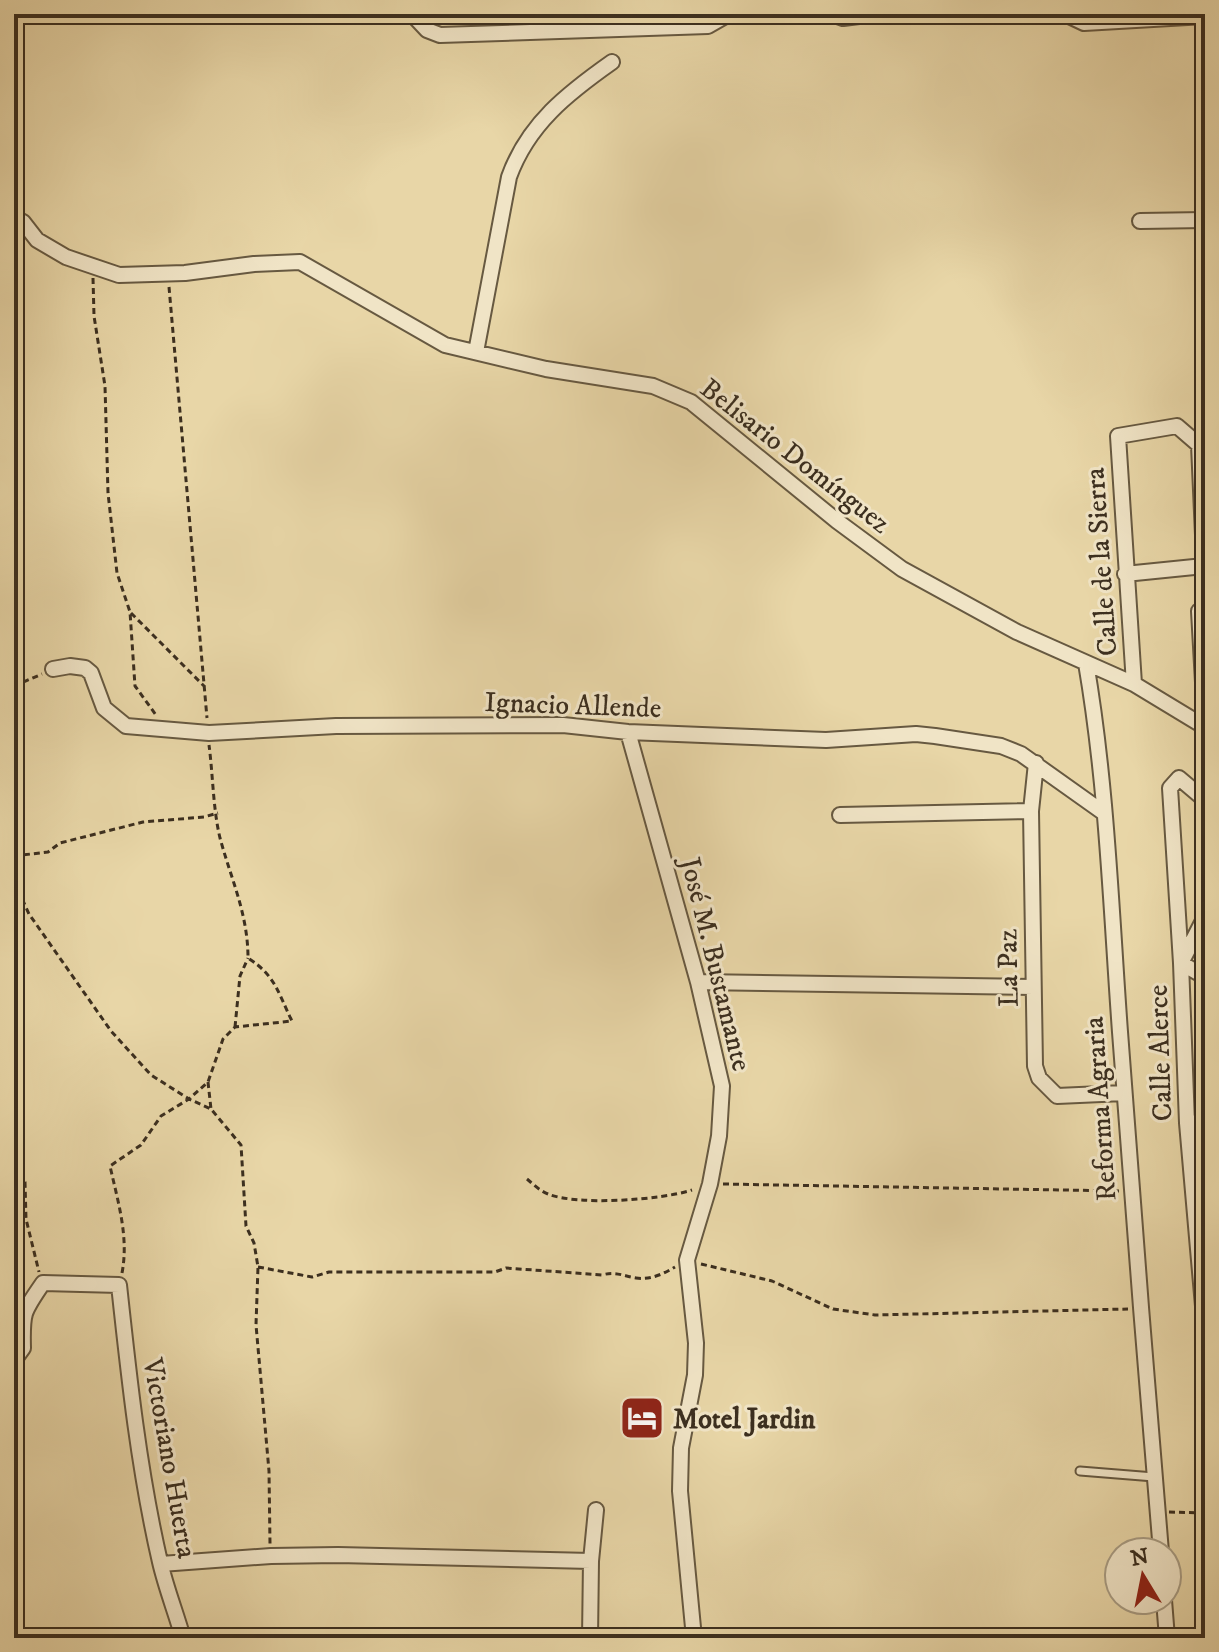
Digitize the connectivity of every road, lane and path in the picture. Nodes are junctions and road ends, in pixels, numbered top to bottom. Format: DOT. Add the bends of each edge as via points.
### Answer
graph roads {
  1 [pos="412,14"];
  2 [pos="729,14"];
  3 [pos="832,14"];
  4 [pos="875,14"];
  5 [pos="1065,14"];
  6 [pos="1165,16"];
  7 [pos="1205,16"];
  8 [pos="1125,17"];
  9 [pos="612,62"];
  10 [pos="19,220"];
  11 [pos="1205,220"];
  12 [pos="1140,221"];
  13 [pos="100,269"];
  14 [pos="168,273"];
  15 [pos="476,352"];
  16 [pos="1204,566"];
  17 [pos="1125,574"];
  18 [pos="1205,580"];
  19 [pos="1205,611"];
  20 [pos="130,612"];
  21 [pos="1086,663"];
  22 [pos="53,669"];
  23 [pos="1134,684"];
  24 [pos="14,686"];
  25 [pos="205,687"];
  26 [pos="1205,718"];
  27 [pos="1205,727"];
  28 [pos="177,730"];
  29 [pos="628,732"];
  30 [pos="209,733"];
  31 [pos="1036,763"];
  32 [pos="1205,800"];
  33 [pos="1031,811"];
  34 [pos="218,813"];
  35 [pos="1104,813"];
  36 [pos="840,815"];
  37 [pos="14,856"];
  38 [pos="14,881"];
  39 [pos="1205,917"];
  40 [pos="248,958"];
  41 [pos="1181,963"];
  42 [pos="1205,977"];
  43 [pos="698,982"];
  44 [pos="1033,987"];
  45 [pos="235,1027"];
  46 [pos="208,1082"];
  47 [pos="1124,1093"];
  48 [pos="189,1099"];
  49 [pos="211,1109"];
  50 [pos="1205,1111"];
  51 [pos="1196,1127"];
  52 [pos="14,1154"];
  53 [pos="527,1179"];
  54 [pos="710,1184"];
  55 [pos="1131,1191"];
  56 [pos="43,1283"];
  57 [pos="119,1285"];
  58 [pos="1205,1329"];
  59 [pos="14,1355"];
  60 [pos="1080,1471"];
  61 [pos="1154,1477"];
  62 [pos="596,1510"];
  63 [pos="1157,1512"];
  64 [pos="1205,1513"];
  65 [pos="1159,1536"];
  66 [pos="271,1556"];
  67 [pos="591,1561"];
  68 [pos="161,1564"];
  69 [pos="1165,1616"];
  70 [pos="183,1638"];
  71 [pos="590,1638"];
  72 [pos="694,1638"];
  73 [pos="1167,1638"];
  1 -- 2 [label="street" via="440,35 708,26"];
  3 -- 4 [label="street"];
  5 -- 8 [label="street" via="1084,23"];
  6 -- 7 [label="street"];
  6 -- 8 [label="street"];
  9 -- 15 [label="street" via="562,97 515,159"];
  10 -- 13 [label="street, Belisario Domínguez" via="37,240"];
  11 -- 12 [label="street"];
  13 -- 14 [label="street, Belisario Domínguez" via="119,275"];
  13 -- 20 [label="path" via="92,281 105,386 108,493 117,573"];
  14 -- 15 [label="street, Belisario Domínguez" via="300,262 445,345"];
  14 -- 25 [label="path"];
  15 -- 21 [label="street, Belisario Domínguez" via="653,386 691,402 902,569"];
  16 -- 17 [label="street"];
  16 -- 17 [label="street, Calle de la Sierra" via="1199,445 1177,426 1118,436"];
  16 -- 18 [label="street"];
  17 -- 23 [label="street, Calle de la Sierra"];
  19 -- 26 [label="street" via="1199,611"];
  20 -- 25 [label="path"];
  20 -- 28 [label="path" via="135,686 151,711"];
  21 -- 23 [label="street, Belisario Domínguez"];
  21 -- 35 [label="street, Reforma Agraria"];
  22 -- 24 [label="path"];
  22 -- 28 [label="street, Ignacio Allende" via="85,668 104,708 126,726"];
  23 -- 27 [label="street, Belisario Domínguez"];
  25 -- 30 [label="path"];
  28 -- 30 [label="street, Ignacio Allende"];
  29 -- 30 [label="street, Ignacio Allende" via="563,725 336,726"];
  29 -- 31 [label="street, Ignacio Allende" via="826,740 916,734 1001,746"];
  29 -- 43 [label="street, José M. Bustamante"];
  30 -- 34 [label="path"];
  31 -- 33 [label="street, La Paz"];
  31 -- 35 [label="street, Ignacio Allende"];
  32 -- 41 [label="street, Calle Alerce" via="1179,778 1170,788"];
  33 -- 36 [label="street"];
  33 -- 44 [label="street, La Paz"];
  34 -- 37 [label="path" via="143,822 60,843 48,852"];
  34 -- 40 [label="path" via="242,904"];
  35 -- 47 [label="street, Reforma Agraria"];
  38 -- 48 [label="path" via="29,914 111,1031 151,1075"];
  39 -- 41 [label="street"];
  40 -- 45 [label="path" via="240,976"];
  40 -- 45 [label="path" via="275,982 292,1021"];
  41 -- 42 [label="street"];
  41 -- 51 [label="street, Calle Alerce"];
  43 -- 44 [label="street"];
  43 -- 54 [label="street, José M. Bustamante" via="722,1086"];
  44 -- 47 [label="street, La Paz" via="1035,1066 1047,1089 1069,1097"];
  45 -- 46 [label="path" via="223,1039"];
  46 -- 48 [label="path"];
  46 -- 49 [label="path"];
  47 -- 55 [label="street, Reforma Agraria"];
  48 -- 49 [label="path"];
  48 -- 57 [label="path" via="161,1116 141,1145 110,1166 126,1253"];
  49 -- 66 [label="path" via="241,1145 246,1226 258,1267 256,1325"];
  50 -- 51 [label="street"];
  51 -- 58 [label="street, Calle Alerce"];
  52 -- 56 [label="path" via="25,1182 26,1219"];
  53 -- 54 [label="path" via="546,1194 578,1200 635,1199"];
  54 -- 55 [label="path"];
  54 -- 72 [label="street, José M. Bustamante" via="687,1260 696,1343 680,1491"];
  55 -- 61 [label="street, Reforma Agraria"];
  56 -- 57 [label="street"];
  56 -- 59 [label="street" via="24,1311 23,1348"];
  57 -- 68 [label="street, Victoriano Huerta" via="134,1426"];
  60 -- 61 [label="lane"];
  61 -- 63 [label="street, Reforma Agraria"];
  62 -- 67 [label="street"];
  63 -- 64 [label="path"];
  63 -- 65 [label="street, Reforma Agraria"];
  66 -- 67 [label="street"];
  66 -- 68 [label="street"];
  67 -- 71 [label="street"];
  68 -- 70 [label="street, Victoriano Huerta"];
  69 -- 73 [label="street"];
}
